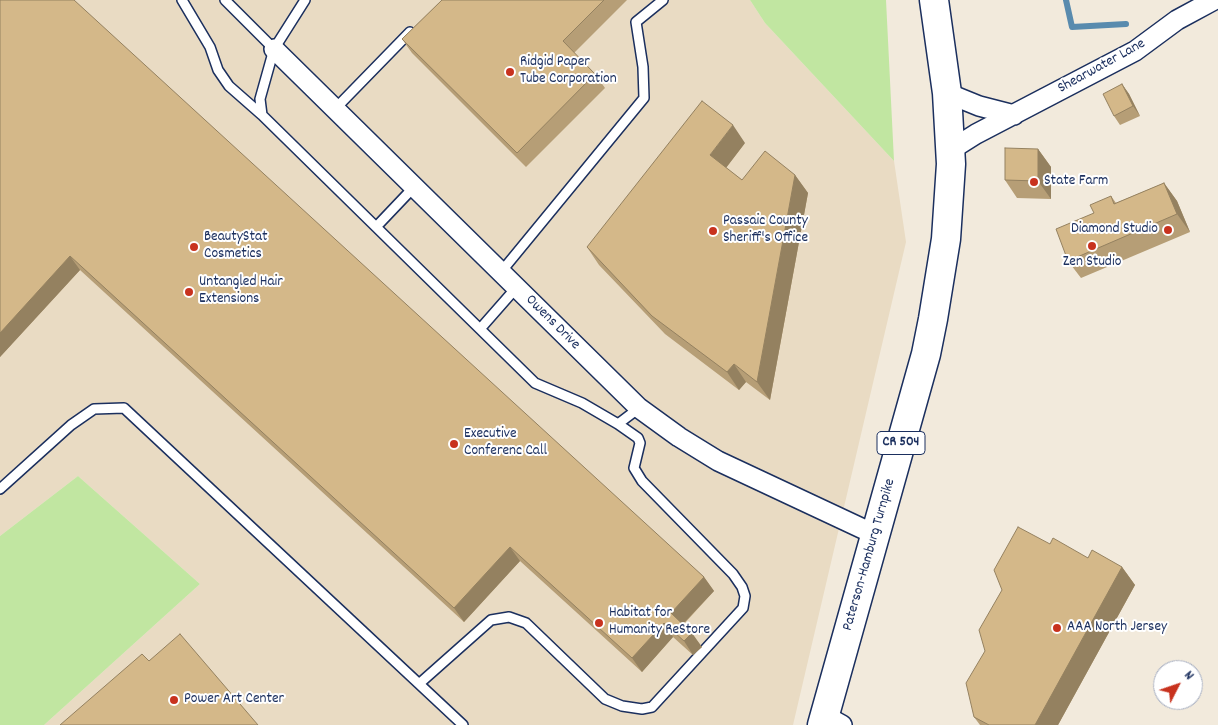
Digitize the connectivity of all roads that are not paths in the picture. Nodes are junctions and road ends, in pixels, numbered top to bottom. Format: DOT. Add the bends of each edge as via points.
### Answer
graph roads {
  1 [pos="182,0"];
  2 [pos="225,0"];
  3 [pos="305,0"];
  4 [pos="663,0"];
  5 [pos="934,0"];
  6 [pos="1214,0"];
  7 [pos="417,26"];
  8 [pos="274,49"];
  9 [pos="947,93"];
  10 [pos="335,109"];
  11 [pos="262,115"];
  12 [pos="1014,115"];
  13 [pos="950,154"];
  14 [pos="414,187"];
  15 [pos="376,227"];
  16 [pos="500,272"];
  17 [pos="516,288"];
  18 [pos="480,329"];
  19 [pos="639,408"];
  20 [pos="618,424"];
  21 [pos="0,489"];
  22 [pos="876,535"];
  23 [pos="420,684"];
  24 [pos="829,722"];
  25 [pos="463,725"];
  1 -- 11 [label="lane" via="229,86"];
  2 -- 8 [label="lane"];
  3 -- 8 [label="lane"];
  4 -- 16 [label="lane" via="636,22 644,98"];
  5 -- 9 [label="main road, Paterson-Hamburg Turnpike / CR 504"];
  6 -- 12 [label="street, Shearwater Lane" via="1177,20 1135,51"];
  7 -- 10 [label="lane"];
  8 -- 10 [label="street, Owens Drive"];
  8 -- 11 [label="lane" via="260,99"];
  9 -- 12 [label="street"];
  9 -- 13 [label="main road, Paterson-Hamburg Turnpike / CR 504"];
  10 -- 14 [label="street, Owens Drive"];
  11 -- 15 [label="lane"];
  12 -- 13 [label="street, Shearwater Lane" via="964,141"];
  13 -- 22 [label="main road, Paterson-Hamburg Turnpike / CR 504" via="946,239 933,319"];
  14 -- 15 [label="lane"];
  14 -- 16 [label="street, Owens Drive"];
  15 -- 18 [label="lane"];
  16 -- 17 [label="street, Owens Drive"];
  17 -- 18 [label="lane"];
  17 -- 19 [label="street, Owens Drive"];
  18 -- 20 [label="lane" via="536,383 582,403"];
  19 -- 20 [label="lane"];
  19 -- 22 [label="street, Owens Drive" via="718,461"];
  20 -- 23 [label="lane" via="638,438 640,443 634,468 642,481 733,574 745,596 743,608 652,707 622,706 605,698 526,623 509,617 491,620"];
  21 -- 23 [label="lane" via="71,425 94,409 124,408"];
  22 -- 24 [label="main road, Paterson-Hamburg Turnpike / CR 504"];
  23 -- 25 [label="lane"];
}
